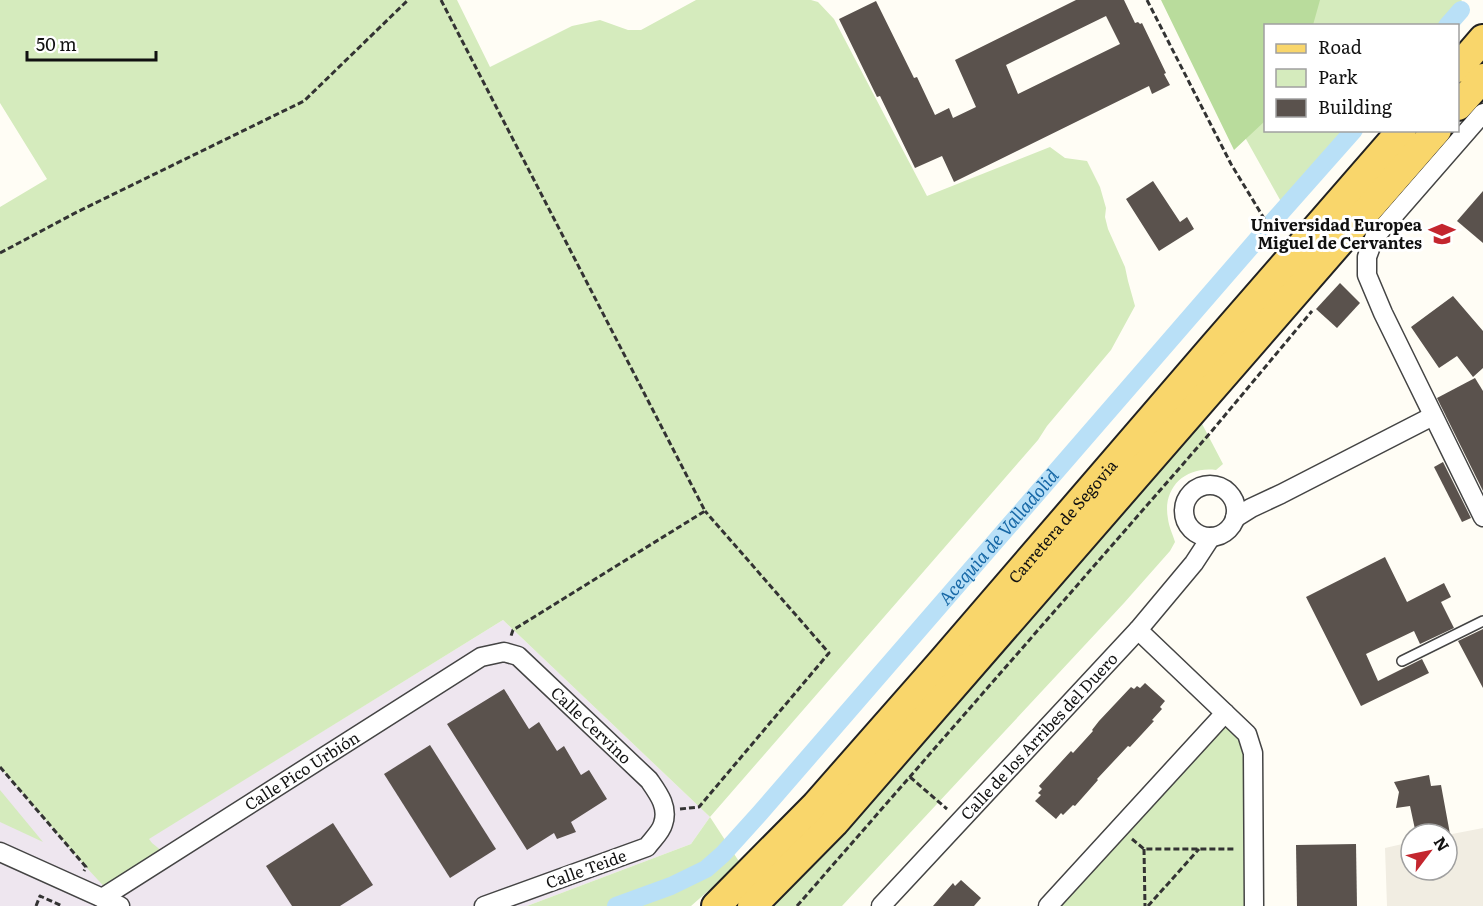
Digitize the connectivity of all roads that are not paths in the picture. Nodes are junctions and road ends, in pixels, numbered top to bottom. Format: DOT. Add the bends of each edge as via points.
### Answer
graph roads {
  1 [pos="1483,78"];
  2 [pos="1459,105"];
  3 [pos="1483,113"];
  4 [pos="1400,132"];
  5 [pos="1435,132"];
  6 [pos="1433,416"];
  7 [pos="1240,510"];
  8 [pos="1483,517"];
  9 [pos="1202,534"];
  10 [pos="1483,621"];
  11 [pos="1138,630"];
  12 [pos="504,652"];
  13 [pos="1402,661"];
  14 [pos="1225,713"];
  15 [pos="665,810"];
  16 [pos="0,852"];
  17 [pos="102,898"];
  18 [pos="120,906"];
  19 [pos="484,906"];
  20 [pos="716,906"];
  21 [pos="752,906"];
  22 [pos="881,906"];
  23 [pos="1048,906"];
  24 [pos="1254,906"];
  1 -- 2 [label="main road"];
  3 -- 6 [label="street" via="1374,238 1367,257 1367,275"];
  4 -- 20 [label="main road, Carretera de Segovia" via="816,805"];
  5 -- 21 [label="main road, Carretera de Segovia" via="834,823"];
  6 -- 7 [label="street" via="1281,494"];
  6 -- 8 [label="street"];
  7 -- 9 [label="street" via="1226,531 1219,535"];
  7 -- 9 [label="street" via="1232,497 1217,486 1192,492 1184,507 1185,516 1188,525"];
  9 -- 11 [label="street, Calle de los Arribes del Duero" via="1194,564"];
  10 -- 13 [label="lane"];
  11 -- 14 [label="street"];
  11 -- 22 [label="street, Calle de los Arribes del Duero"];
  12 -- 15 [label="street, Calle Cervino" via="518,656 649,780"];
  12 -- 17 [label="street, Calle Pico Urbión" via="481,657"];
  14 -- 23 [label="street"];
  14 -- 24 [label="street" via="1247,734 1253,753"];
  15 -- 19 [label="street, Calle Teide" via="663,824 647,847"];
  16 -- 17 [label="street"];
  17 -- 18 [label="street"];
}
